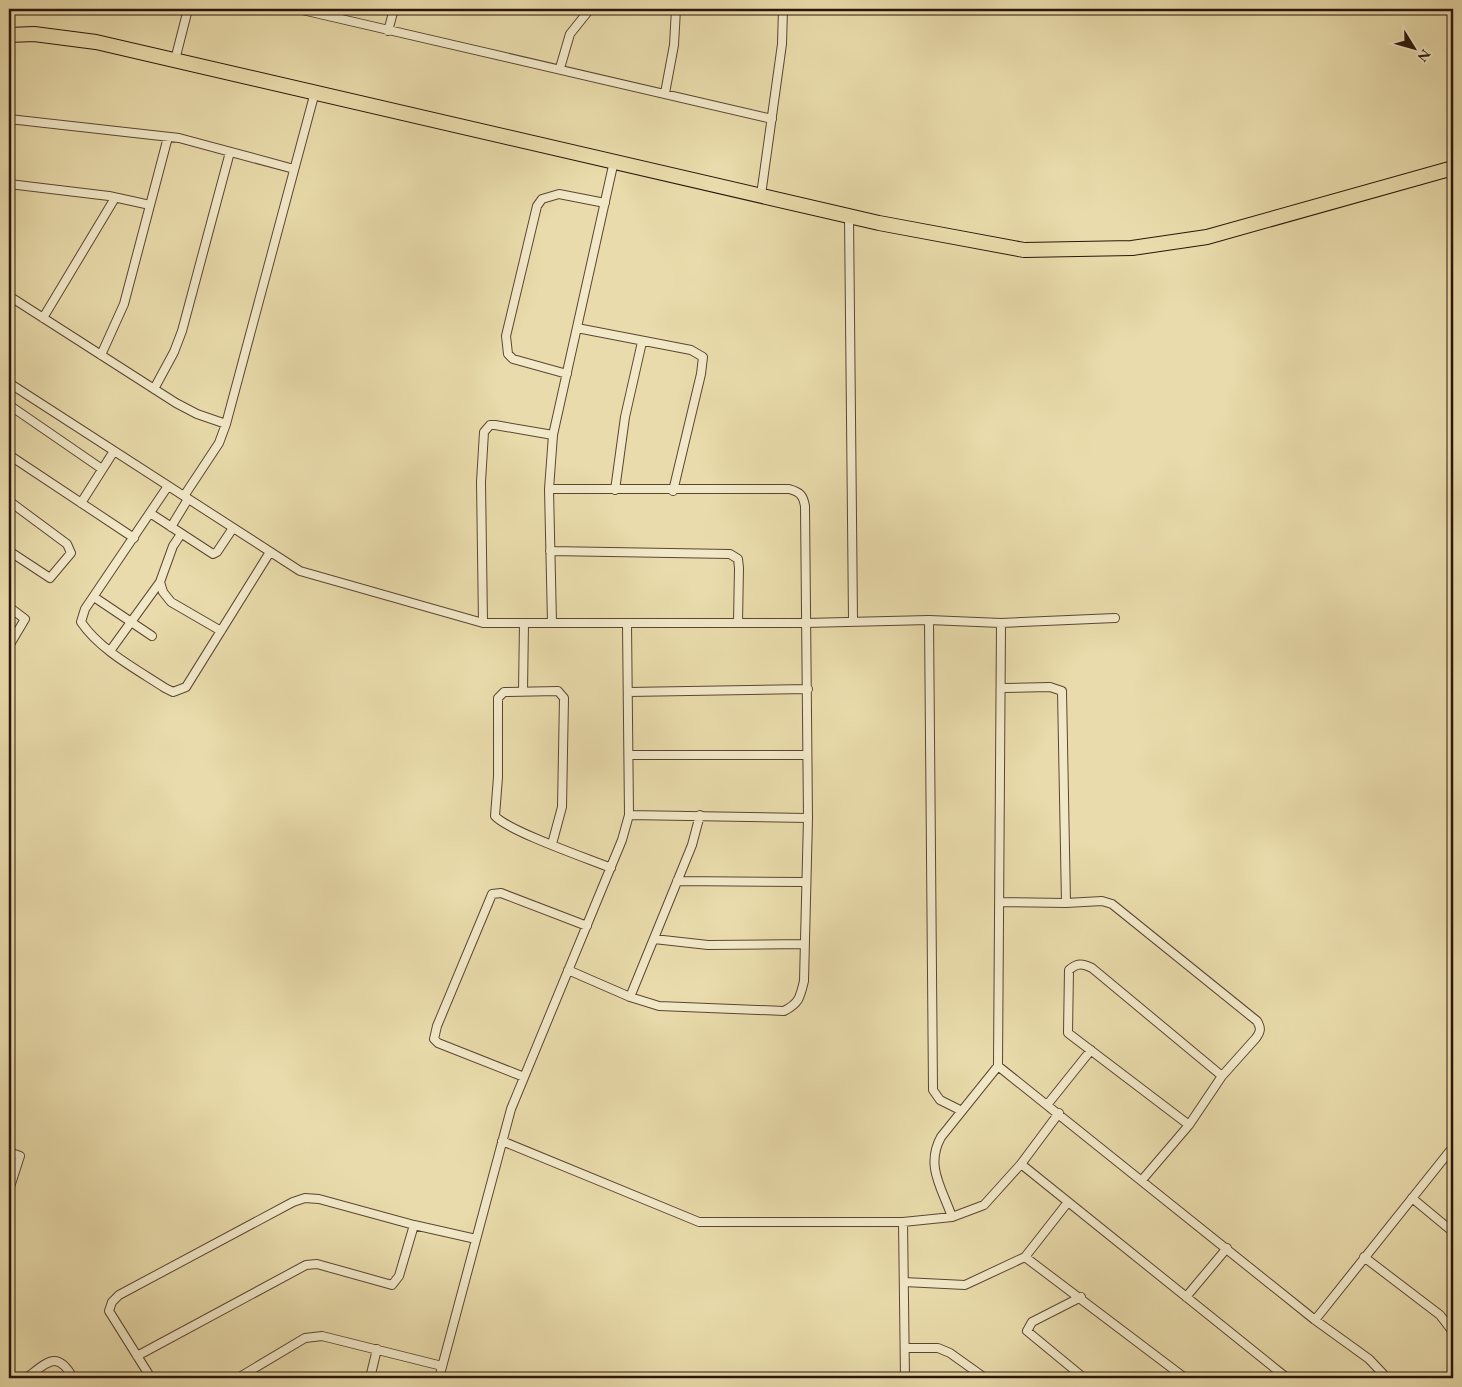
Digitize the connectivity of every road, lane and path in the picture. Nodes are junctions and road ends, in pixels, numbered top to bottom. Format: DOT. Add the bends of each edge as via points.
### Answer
graph roads {
  1 [pos="188,9"];
  2 [pos="298,9"];
  3 [pos="394,9"];
  4 [pos="590,9"];
  5 [pos="676,9"];
  6 [pos="783,9"];
  7 [pos="388,31"];
  8 [pos="9,35"];
  9 [pos="175,60"];
  10 [pos="560,68"];
  11 [pos="315,92"];
  12 [pos="665,93"];
  13 [pos="772,118"];
  14 [pos="9,120"];
  15 [pos="168,137"];
  16 [pos="230,152"];
  17 [pos="614,161"];
  18 [pos="1453,168"];
  19 [pos="294,169"];
  20 [pos="9,184"];
  21 [pos="760,195"];
  22 [pos="115,198"];
  23 [pos="605,203"];
  24 [pos="150,205"];
  25 [pos="849,216"];
  26 [pos="9,298"];
  27 [pos="43,318"];
  28 [pos="577,328"];
  29 [pos="642,342"];
  30 [pos="101,355"];
  31 [pos="568,374"];
  32 [pos="9,383"];
  33 [pos="154,389"];
  34 [pos="9,405"];
  35 [pos="226,424"];
  36 [pos="552,435"];
  37 [pos="114,451"];
  38 [pos="9,455"];
  39 [pos="102,469"];
  40 [pos="168,486"];
  41 [pos="549,489"];
  42 [pos="615,490"];
  43 [pos="673,490"];
  44 [pos="186,497"];
  45 [pos="9,501"];
  46 [pos="81,503"];
  47 [pos="150,513"];
  48 [pos="171,527"];
  49 [pos="233,528"];
  50 [pos="181,534"];
  51 [pos="134,538"];
  52 [pos="9,551"];
  53 [pos="550,551"];
  54 [pos="270,552"];
  55 [pos="160,582"];
  56 [pos="94,597"];
  57 [pos="9,607"];
  58 [pos="1115,618"];
  59 [pos="852,620"];
  60 [pos="929,620"];
  61 [pos="130,622"];
  62 [pos="738,622"];
  63 [pos="482,623"];
  64 [pos="524,623"];
  65 [pos="552,623"];
  66 [pos="806,623"];
  67 [pos="1002,623"];
  68 [pos="627,624"];
  69 [pos="221,631"];
  70 [pos="152,636"];
  71 [pos="9,646"];
  72 [pos="110,651"];
  73 [pos="1002,688"];
  74 [pos="808,689"];
  75 [pos="523,691"];
  76 [pos="628,692"];
  77 [pos="628,755"];
  78 [pos="806,755"];
  79 [pos="629,815"];
  80 [pos="700,815"];
  81 [pos="808,818"];
  82 [pos="552,844"];
  83 [pos="611,868"];
  84 [pos="677,880"];
  85 [pos="806,882"];
  86 [pos="1000,902"];
  87 [pos="1066,903"];
  88 [pos="587,926"];
  89 [pos="654,939"];
  90 [pos="804,944"];
  91 [pos="568,970"];
  92 [pos="630,997"];
  93 [pos="1091,1050"];
  94 [pos="998,1066"];
  95 [pos="1222,1076"];
  96 [pos="524,1077"];
  97 [pos="1047,1105"];
  98 [pos="962,1111"];
  99 [pos="1059,1113"];
  100 [pos="1189,1125"];
  101 [pos="502,1141"];
  102 [pos="1453,1147"];
  103 [pos="9,1152"];
  104 [pos="1020,1164"];
  105 [pos="1142,1180"];
  106 [pos="9,1190"];
  107 [pos="1412,1198"];
  108 [pos="1068,1202"];
  109 [pos="952,1218"];
  110 [pos="903,1222"];
  111 [pos="414,1225"];
  112 [pos="1453,1232"];
  113 [pos="476,1239"];
  114 [pos="1227,1248"];
  115 [pos="1025,1257"];
  116 [pos="1364,1258"];
  117 [pos="904,1282"];
  118 [pos="1081,1297"];
  119 [pos="1186,1297"];
  120 [pos="1315,1320"];
  121 [pos="1453,1332"];
  122 [pos="378,1348"];
  123 [pos="906,1348"];
  124 [pos="137,1356"];
  125 [pos="442,1366"];
  126 [pos="26,1378"];
  127 [pos="73,1378"];
  128 [pos="151,1378"];
  129 [pos="238,1378"];
  130 [pos="370,1378"];
  131 [pos="439,1378"];
  132 [pos="905,1378"];
  133 [pos="985,1378"];
  134 [pos="1084,1378"];
  135 [pos="1185,1378"];
  136 [pos="1287,1378"];
  137 [pos="1387,1378"];
  1 -- 9 [label="street"];
  2 -- 7 [label="street"];
  3 -- 7 [label="street"];
  4 -- 10 [label="street" via="570,34"];
  5 -- 12 [label="street" via="674,45"];
  6 -- 13 [label="street" via="782,44"];
  7 -- 10 [label="street"];
  8 -- 9 [label="highway" via="34,34 96,42"];
  9 -- 11 [label="highway"];
  10 -- 12 [label="street"];
  11 -- 17 [label="highway"];
  11 -- 19 [label="street"];
  12 -- 13 [label="street"];
  13 -- 21 [label="street"];
  14 -- 15 [label="street"];
  15 -- 16 [label="street"];
  15 -- 24 [label="street"];
  16 -- 19 [label="street"];
  16 -- 33 [label="street" via="182,331"];
  17 -- 21 [label="highway"];
  17 -- 23 [label="street"];
  18 -- 25 [label="highway" via="1207,237 1132,248 1024,250"];
  19 -- 35 [label="street"];
  20 -- 22 [label="street"];
  21 -- 25 [label="highway"];
  22 -- 24 [label="street"];
  22 -- 27 [label="street"];
  23 -- 28 [label="street"];
  23 -- 31 [label="street" via="559,194 542,199 537,206 506,336 508,354 513,359"];
  24 -- 30 [label="street" via="124,304"];
  25 -- 59 [label="street"];
  26 -- 27 [label="street"];
  27 -- 30 [label="street"];
  28 -- 29 [label="street"];
  28 -- 31 [label="street"];
  29 -- 42 [label="street" via="625,416"];
  29 -- 43 [label="street" via="690,350 702,356 702,374"];
  30 -- 33 [label="street"];
  31 -- 36 [label="street"];
  32 -- 37 [label="street"];
  33 -- 35 [label="street" via="197,414"];
  34 -- 39 [label="street"];
  35 -- 44 [label="street"];
  36 -- 41 [label="street"];
  36 -- 63 [label="street" via="495,425 490,425 484,432"];
  37 -- 39 [label="street"];
  37 -- 40 [label="street"];
  38 -- 46 [label="street"];
  39 -- 46 [label="street"];
  40 -- 44 [label="street"];
  40 -- 47 [label="street"];
  41 -- 42 [label="street"];
  41 -- 53 [label="street"];
  42 -- 43 [label="street"];
  43 -- 66 [label="street" via="798,491 805,506"];
  44 -- 48 [label="street"];
  44 -- 49 [label="street"];
  45 -- 52 [label="street" via="67,544 71,553 50,578"];
  46 -- 51 [label="street"];
  47 -- 48 [label="street"];
  47 -- 51 [label="street"];
  48 -- 50 [label="street"];
  49 -- 50 [label="street" via="213,554"];
  49 -- 54 [label="street"];
  50 -- 55 [label="street" via="173,546"];
  51 -- 56 [label="street"];
  53 -- 62 [label="street" via="730,554 738,559"];
  53 -- 65 [label="street"];
  54 -- 63 [label="street" via="300,571"];
  54 -- 69 [label="street"];
  55 -- 61 [label="street"];
  55 -- 69 [label="street" via="171,602"];
  56 -- 61 [label="street"];
  56 -- 72 [label="street" via="81,622"];
  57 -- 71 [label="street" via="25,619"];
  58 -- 67 [label="street"];
  59 -- 60 [label="street"];
  59 -- 66 [label="street"];
  60 -- 67 [label="street"];
  60 -- 98 [label="street" via="934,1090 940,1100"];
  61 -- 70 [label="street"];
  61 -- 72 [label="street"];
  62 -- 66 [label="street"];
  62 -- 68 [label="street"];
  63 -- 64 [label="street"];
  64 -- 65 [label="street"];
  64 -- 75 [label="street"];
  65 -- 68 [label="street"];
  66 -- 74 [label="street"];
  67 -- 73 [label="street"];
  68 -- 76 [label="street"];
  69 -- 72 [label="street" via="186,687 173,692"];
  73 -- 86 [label="street"];
  73 -- 87 [label="street" via="1050,687 1062,691"];
  74 -- 76 [label="street"];
  74 -- 78 [label="street"];
  75 -- 82 [label="street" via="558,692 564,698 562,807"];
  75 -- 82 [label="street" via="504,692 498,698 498,777 494,813 498,820"];
  76 -- 77 [label="street"];
  77 -- 78 [label="street"];
  77 -- 79 [label="street"];
  78 -- 81 [label="street"];
  79 -- 80 [label="street"];
  79 -- 83 [label="street"];
  80 -- 81 [label="street"];
  80 -- 84 [label="street"];
  81 -- 85 [label="street"];
  82 -- 83 [label="street"];
  83 -- 88 [label="street"];
  84 -- 85 [label="street"];
  84 -- 89 [label="street"];
  85 -- 90 [label="street"];
  86 -- 87 [label="street"];
  86 -- 94 [label="street"];
  87 -- 95 [label="street" via="1102,901 1112,904 1257,1021 1260,1032"];
  88 -- 91 [label="street"];
  88 -- 96 [label="street" via="502,893 492,894 486,908 434,1039"];
  89 -- 90 [label="street" via="708,945"];
  89 -- 92 [label="street"];
  90 -- 92 [label="street" via="801,994 796,1005 784,1011 659,1006"];
  91 -- 92 [label="street"];
  91 -- 96 [label="street"];
  93 -- 95 [label="street" via="1068,1032 1068,970 1075,965 1092,968"];
  93 -- 97 [label="street"];
  93 -- 100 [label="street"];
  94 -- 97 [label="street"];
  94 -- 98 [label="street"];
  95 -- 100 [label="street"];
  96 -- 101 [label="street"];
  97 -- 99 [label="street"];
  98 -- 109 [label="street" via="941,1137 932,1163"];
  99 -- 104 [label="street"];
  99 -- 105 [label="street"];
  100 -- 105 [label="street"];
  101 -- 110 [label="street" via="699,1222"];
  101 -- 113 [label="street"];
  102 -- 107 [label="street"];
  103 -- 106 [label="street" via="20,1156"];
  104 -- 108 [label="street"];
  104 -- 109 [label="street" via="984,1204"];
  105 -- 114 [label="street"];
  107 -- 112 [label="street"];
  107 -- 116 [label="street"];
  108 -- 115 [label="street"];
  108 -- 119 [label="street"];
  109 -- 110 [label="street"];
  110 -- 117 [label="street"];
  111 -- 113 [label="street"];
  111 -- 124 [label="street" via="399,1276 392,1285 317,1264 306,1265"];
  111 -- 124 [label="street" via="319,1199 305,1198 293,1202 119,1295 109,1311"];
  113 -- 125 [label="street"];
  114 -- 119 [label="street"];
  114 -- 120 [label="street"];
  115 -- 117 [label="street" via="965,1285"];
  115 -- 118 [label="street"];
  116 -- 120 [label="street"];
  116 -- 121 [label="street" via="1440,1315"];
  117 -- 123 [label="street"];
  118 -- 134 [label="street" via="1032,1322 1027,1331"];
  118 -- 135 [label="street"];
  119 -- 136 [label="street"];
  120 -- 137 [label="street" via="1369,1359"];
  122 -- 125 [label="street"];
  122 -- 129 [label="street" via="322,1336 305,1338"];
  122 -- 130 [label="street"];
  123 -- 132 [label="street"];
  123 -- 133 [label="street" via="938,1348"];
  124 -- 128 [label="street"];
  125 -- 131 [label="street"];
  126 -- 127 [label="street" via="50,1361 58,1360 66,1365"];
}
